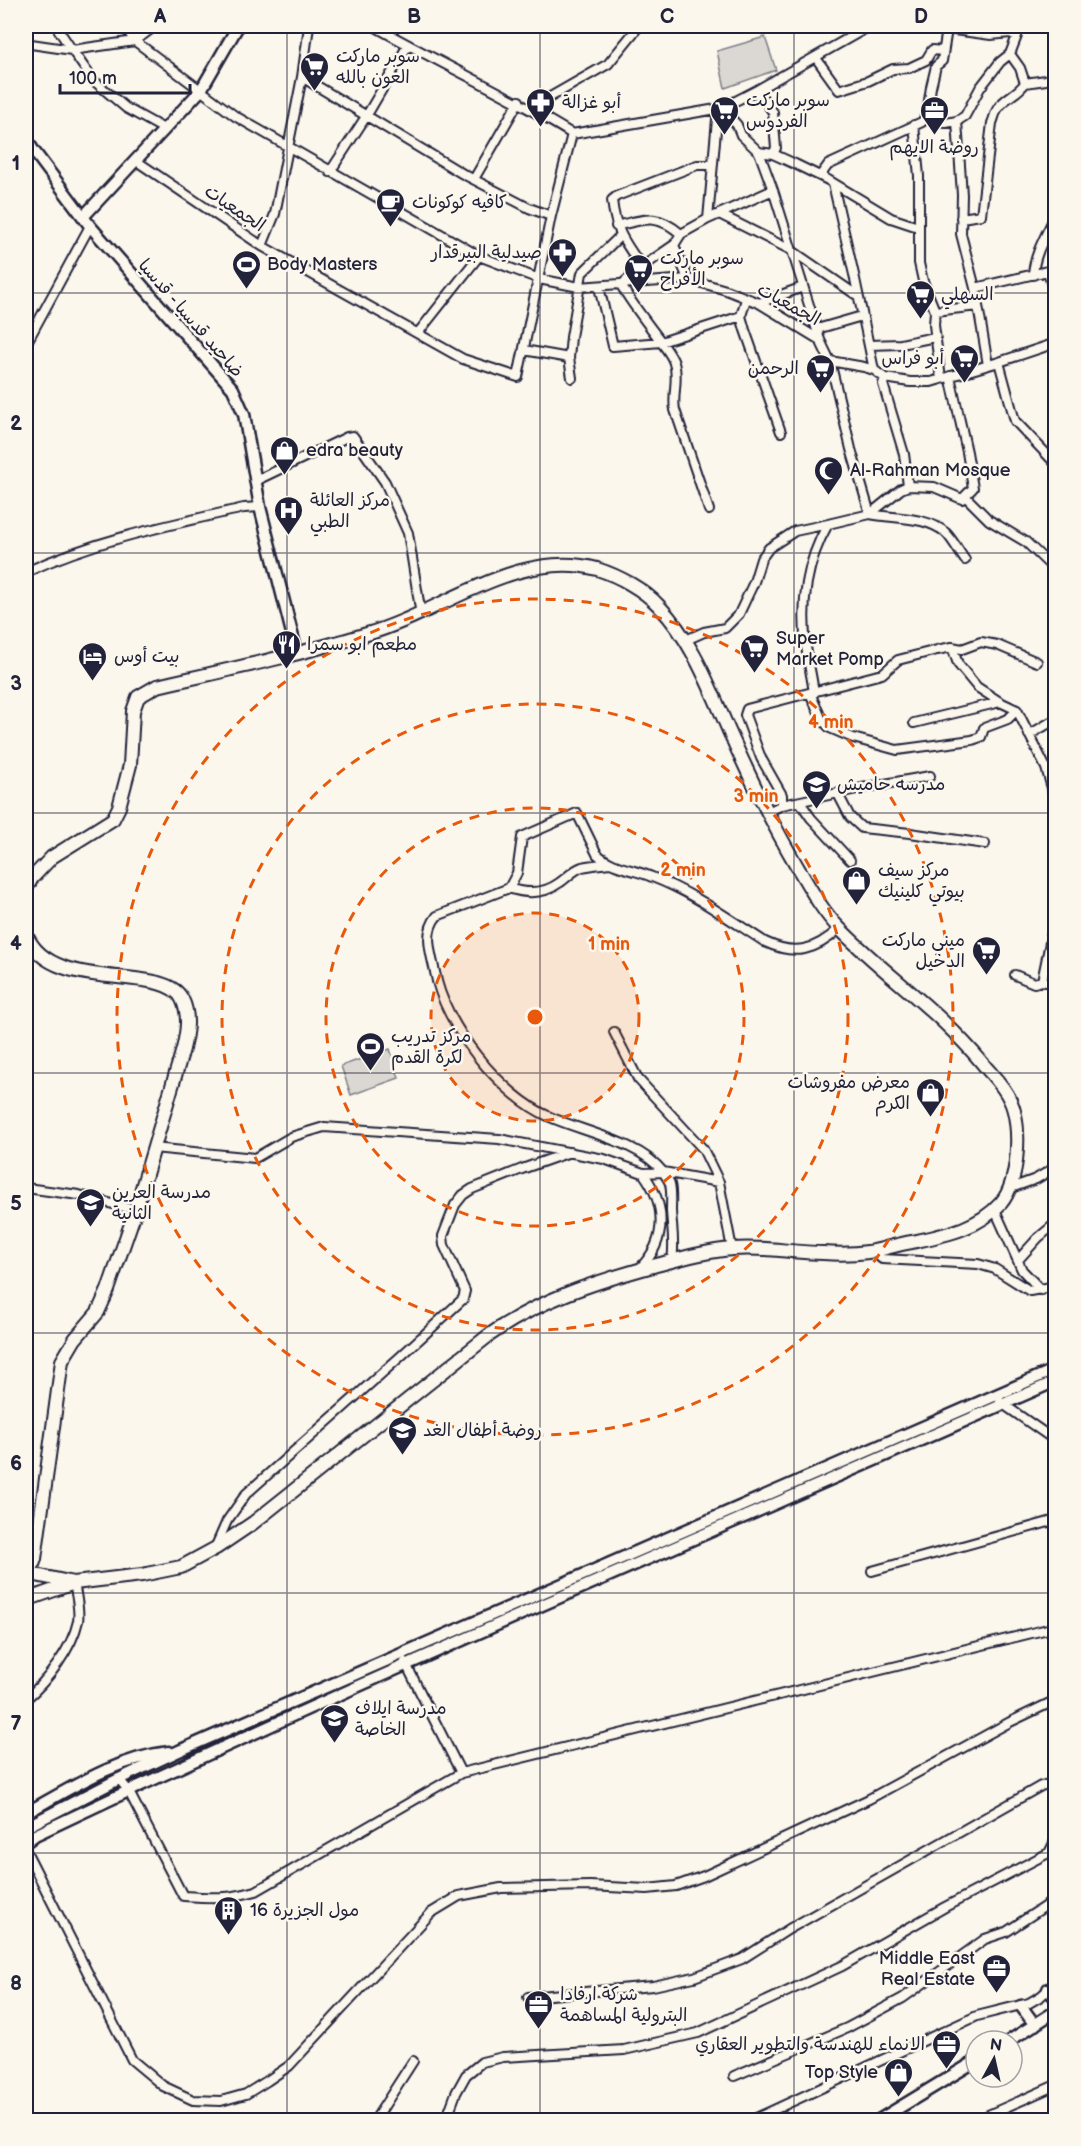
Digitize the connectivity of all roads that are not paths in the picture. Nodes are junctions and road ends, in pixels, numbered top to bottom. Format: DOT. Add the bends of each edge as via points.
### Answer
graph roads {
  1 [pos="56,26"];
  2 [pos="124,26"];
  3 [pos="155,26"];
  4 [pos="238,26"];
  5 [pos="309,26"];
  6 [pos="374,26"];
  7 [pos="639,26"];
  8 [pos="870,26"];
  9 [pos="1017,26"];
  10 [pos="1017,36"];
  11 [pos="26,40"];
  12 [pos="135,40"];
  13 [pos="408,45"];
  14 [pos="72,50"];
  15 [pos="944,51"];
  16 [pos="1010,54"];
  17 [pos="816,58"];
  18 [pos="1056,75"];
  19 [pos="302,77"];
  20 [pos="1024,82"];
  21 [pos="201,90"];
  22 [pos="757,90"];
  23 [pos="519,101"];
  24 [pos="531,108"];
  25 [pos="720,108"];
  26 [pos="927,114"];
  27 [pos="367,116"];
  28 [pos="957,122"];
  29 [pos="914,125"];
  30 [pos="164,129"];
  31 [pos="572,134"];
  32 [pos="26,138"];
  33 [pos="288,147"];
  34 [pos="759,152"];
  35 [pos="773,154"];
  36 [pos="135,160"];
  37 [pos="711,165"];
  38 [pos="330,172"];
  39 [pos="820,176"];
  40 [pos="474,179"];
  41 [pos="833,184"];
  42 [pos="773,190"];
  43 [pos="719,214"];
  44 [pos="1056,214"];
  45 [pos="551,216"];
  46 [pos="83,217"];
  47 [pos="961,218"];
  48 [pos="708,219"];
  49 [pos="90,226"];
  50 [pos="616,226"];
  51 [pos="918,227"];
  52 [pos="681,234"];
  53 [pos="620,236"];
  54 [pos="674,245"];
  55 [pos="262,246"];
  56 [pos="790,250"];
  57 [pos="479,256"];
  58 [pos="642,267"];
  59 [pos="1052,270"];
  60 [pos="1034,275"];
  61 [pos="538,279"];
  62 [pos="688,279"];
  63 [pos="621,285"];
  64 [pos="599,286"];
  65 [pos="579,287"];
  66 [pos="803,287"];
  67 [pos="975,288"];
  68 [pos="858,294"];
  69 [pos="746,299"];
  70 [pos="1056,301"];
  71 [pos="759,303"];
  72 [pos="978,306"];
  73 [pos="935,311"];
  74 [pos="741,316"];
  75 [pos="862,316"];
  76 [pos="817,329"];
  77 [pos="418,333"];
  78 [pos="935,338"];
  79 [pos="820,340"];
  80 [pos="661,342"];
  81 [pos="1056,343"];
  82 [pos="26,344"];
  83 [pos="869,345"];
  84 [pos="524,350"];
  85 [pos="568,358"];
  86 [pos="830,361"];
  87 [pos="999,362"];
  88 [pos="988,365"];
  89 [pos="874,370"];
  90 [pos="950,376"];
  91 [pos="572,378"];
  92 [pos="885,378"];
  93 [pos="941,379"];
  94 [pos="781,432"];
  95 [pos="1056,464"];
  96 [pos="255,481"];
  97 [pos="908,486"];
  98 [pos="965,496"];
  99 [pos="260,507"];
  100 [pos="709,510"];
  101 [pos="870,514"];
  102 [pos="828,524"];
  103 [pos="965,560"];
  104 [pos="1056,571"];
  105 [pos="26,572"];
  106 [pos="421,615"];
  107 [pos="686,640"];
  108 [pos="952,647"];
  109 [pos="297,653"];
  110 [pos="1037,662"];
  111 [pos="812,693"];
  112 [pos="1000,702"];
  113 [pos="1017,710"];
  114 [pos="1056,719"];
  115 [pos="914,723"];
  116 [pos="1029,735"];
  117 [pos="930,776"];
  118 [pos="838,794"];
  119 [pos="800,802"];
  120 [pos="782,806"];
  121 [pos="768,812"];
  122 [pos="1056,814"];
  123 [pos="985,844"];
  124 [pos="850,860"];
  125 [pos="610,863"];
  126 [pos="509,888"];
  127 [pos="26,889"];
  128 [pos="1056,925"];
  129 [pos="839,929"];
  130 [pos="26,934"];
  131 [pos="1015,975"];
  132 [pos="1042,981"];
  133 [pos="1056,984"];
  134 [pos="614,1032"];
  135 [pos="153,1148"];
  136 [pos="570,1152"];
  137 [pos="1056,1167"];
  138 [pos="663,1172"];
  139 [pos="643,1173"];
  140 [pos="719,1182"];
  141 [pos="26,1188"];
  142 [pos="1011,1188"];
  143 [pos="135,1210"];
  144 [pos="995,1210"];
  145 [pos="1056,1223"];
  146 [pos="732,1249"];
  147 [pos="872,1251"];
  148 [pos="1018,1260"];
  149 [pos="672,1261"];
  150 [pos="638,1270"];
  151 [pos="1056,1286"];
  152 [pos="1041,1290"];
  153 [pos="1056,1369"];
  154 [pos="1056,1381"];
  155 [pos="999,1400"];
  156 [pos="1056,1441"];
  157 [pos="1056,1520"];
  158 [pos="216,1548"];
  159 [pos="872,1571"];
  160 [pos="27,1578"];
  161 [pos="75,1583"];
  162 [pos="26,1600"];
  163 [pos="1056,1627"];
  164 [pos="404,1660"];
  165 [pos="26,1699"];
  166 [pos="1056,1700"];
  167 [pos="181,1750"];
  168 [pos="461,1773"];
  169 [pos="118,1779"];
  170 [pos="1056,1782"];
  171 [pos="128,1790"];
  172 [pos="26,1813"];
  173 [pos="26,1827"];
  174 [pos="1056,1839"];
  175 [pos="26,1842"];
  176 [pos="26,1851"];
  177 [pos="1052,1851"];
  178 [pos="1056,1899"];
  179 [pos="1052,1986"];
  180 [pos="528,1997"];
  181 [pos="1056,1999"];
  182 [pos="1021,2006"];
  183 [pos="1056,2011"];
  184 [pos="1035,2025"];
  185 [pos="1024,2032"];
  186 [pos="413,2061"];
  187 [pos="964,2068"];
  188 [pos="734,2076"];
  189 [pos="1056,2085"];
  190 [pos="375,2121"];
  191 [pos="446,2121"];
  192 [pos="752,2121"];
  193 [pos="879,2121"];
  194 [pos="976,2121"];
  1 -- 14 [label="street"];
  2 -- 12 [label="street"];
  3 -- 12 [label="street"];
  4 -- 21 [label="street"];
  5 -- 19 [label="street, الجمعيات"];
  6 -- 13 [label="street"];
  7 -- 24 [label="street" via="608,64"];
  8 -- 17 [label="street"];
  9 -- 10 [label="street"];
  10 -- 15 [label="street" via="947,29"];
  10 -- 16 [label="street"];
  11 -- 14 [label="street"];
  12 -- 14 [label="street"];
  12 -- 21 [label="street"];
  13 -- 23 [label="street"];
  13 -- 27 [label="street"];
  14 -- 30 [label="street" via="93,80 126,108"];
  15 -- 17 [label="street" via="932,50 926,60 909,68 894,69 839,90"];
  15 -- 26 [label="street" via="936,66"];
  16 -- 20 [label="street"];
  16 -- 28 [label="street" via="989,75 965,116"];
  17 -- 22 [label="street"];
  18 -- 20 [label="street"];
  19 -- 27 [label="street"];
  19 -- 33 [label="street, الجمعيات"];
  20 -- 47 [label="street" via="997,109 992,123 981,215"];
  21 -- 30 [label="street"];
  21 -- 33 [label="street" via="235,116"];
  22 -- 25 [label="street"];
  22 -- 35 [label="street" via="773,112"];
  23 -- 24 [label="street"];
  23 -- 40 [label="street"];
  24 -- 31 [label="street"];
  25 -- 31 [label="street"];
  25 -- 34 [label="street"];
  25 -- 37 [label="street"];
  26 -- 28 [label="street" via="930,120"];
  26 -- 29 [label="street"];
  27 -- 38 [label="street"];
  27 -- 40 [label="street"];
  28 -- 47 [label="street"];
  29 -- 39 [label="street" via="828,165"];
  29 -- 51 [label="street"];
  30 -- 36 [label="street"];
  31 -- 45 [label="street"];
  32 -- 46 [label="street, ضاحيد قدسيا - قدسيا"];
  33 -- 38 [label="street"];
  33 -- 55 [label="street, الجمعيات" via="275,214"];
  34 -- 35 [label="street"];
  34 -- 42 [label="street, الجمعيات"];
  35 -- 39 [label="street"];
  36 -- 46 [label="street"];
  36 -- 55 [label="street, الجمعيات"];
  37 -- 48 [label="street"];
  37 -- 50 [label="street" via="697,165 617,196 612,201"];
  38 -- 57 [label="street"];
  39 -- 41 [label="street"];
  40 -- 45 [label="street"];
  41 -- 51 [label="street" via="891,218"];
  41 -- 68 [label="street"];
  42 -- 43 [label="street"];
  42 -- 56 [label="street, الجمعيات"];
  43 -- 48 [label="street"];
  43 -- 56 [label="street"];
  44 -- 60 [label="street" via="1041,246"];
  45 -- 61 [label="street"];
  46 -- 49 [label="street, ضاحيد قدسيا - قدسيا"];
  47 -- 67 [label="street" via="961,234"];
  48 -- 52 [label="street"];
  49 -- 82 [label="street"];
  49 -- 96 [label="street, ضاحيد قدسيا - قدسيا" via="233,388 244,414"];
  50 -- 52 [label="street" via="661,220"];
  50 -- 53 [label="street"];
  51 -- 73 [label="street" via="919,263"];
  52 -- 54 [label="street"];
  53 -- 58 [label="street"];
  53 -- 65 [label="street" via="582,273"];
  54 -- 58 [label="street"];
  54 -- 62 [label="street"];
  55 -- 77 [label="street"];
  56 -- 66 [label="street, الجمعيات"];
  56 -- 68 [label="street"];
  57 -- 61 [label="street"];
  57 -- 77 [label="street"];
  58 -- 63 [label="street"];
  59 -- 60 [label="street"];
  59 -- 70 [label="street"];
  60 -- 67 [label="street"];
  61 -- 65 [label="street"];
  61 -- 84 [label="street"];
  62 -- 63 [label="street"];
  62 -- 69 [label="street, الجمعيات"];
  63 -- 64 [label="street"];
  63 -- 80 [label="street"];
  64 -- 65 [label="street"];
  64 -- 80 [label="street" via="613,346"];
  65 -- 85 [label="street"];
  66 -- 71 [label="street"];
  66 -- 76 [label="street, الجمعيات"];
  67 -- 72 [label="street"];
  68 -- 75 [label="street"];
  69 -- 71 [label="street, الجمعيات"];
  69 -- 74 [label="street"];
  71 -- 79 [label="street, الجمعيات"];
  72 -- 73 [label="street"];
  72 -- 88 [label="street"];
  73 -- 78 [label="street"];
  74 -- 80 [label="street"];
  74 -- 94 [label="street"];
  75 -- 76 [label="street"];
  75 -- 83 [label="street"];
  76 -- 79 [label="street, الجمعيات"];
  77 -- 84 [label="street" via="463,359 518,377"];
  78 -- 83 [label="street" via="901,345"];
  78 -- 93 [label="street"];
  79 -- 86 [label="street"];
  80 -- 100 [label="street" via="674,362 675,410"];
  81 -- 87 [label="street"];
  83 -- 89 [label="street"];
  84 -- 85 [label="street"];
  85 -- 91 [label="street"];
  86 -- 89 [label="street"];
  86 -- 101 [label="street"];
  87 -- 88 [label="street"];
  87 -- 95 [label="street" via="1015,421"];
  88 -- 90 [label="street"];
  89 -- 92 [label="street"];
  90 -- 93 [label="street"];
  90 -- 98 [label="street" via="971,479 972,488"];
  92 -- 93 [label="street" via="922,382"];
  92 -- 97 [label="street" via="883,384 904,454"];
  96 -- 99 [label="street, ضاحيد قدسيا - قدسيا"];
  96 -- 106 [label="street" via="353,436 385,482 408,533"];
  97 -- 98 [label="street" via="934,487"];
  97 -- 101 [label="street"];
  98 -- 104 [label="street" via="989,520 1026,542"];
  99 -- 105 [label="street" via="114,538"];
  99 -- 109 [label="street, ضاحيد قدسيا - قدسيا"];
  101 -- 102 [label="street"];
  101 -- 103 [label="street" via="919,519 946,533"];
  102 -- 107 [label="street" via="795,531 770,548 761,559 739,614 725,628"];
  102 -- 111 [label="street" via="813,554 806,599 806,647"];
  106 -- 107 [label="main road" via="520,570 582,565 631,584 657,604"];
  106 -- 109 [label="main road"];
  107 -- 121 [label="main road"];
  108 -- 110 [label="street" via="962,649 981,642"];
  108 -- 111 [label="street" via="898,660 882,674"];
  108 -- 112 [label="street" via="968,678"];
  109 -- 127 [label="main road" via="157,686 138,697 133,711 130,765 113,819 52,857"];
  111 -- 113 [label="street" via="819,715 830,729 897,750 981,737 984,728 1008,719"];
  111 -- 120 [label="street" via="752,707 745,715 761,758 782,795"];
  112 -- 113 [label="street"];
  112 -- 115 [label="street"];
  113 -- 116 [label="street"];
  114 -- 116 [label="street"];
  116 -- 122 [label="street" via="1046,768"];
  117 -- 118 [label="street"];
  118 -- 119 [label="street"];
  118 -- 123 [label="street" via="850,817 862,828"];
  119 -- 120 [label="street"];
  119 -- 124 [label="street"];
  120 -- 121 [label="street"];
  121 -- 129 [label="main road" via="797,867"];
  125 -- 126 [label="street" via="584,867 539,892"];
  125 -- 126 [label="street" via="597,854 577,813 522,837 517,873"];
  125 -- 129 [label="street" via="674,887 780,949 809,948"];
  126 -- 138 [label="street" via="437,916 431,923 431,953 446,1010 463,1038 520,1101 549,1117 642,1153"];
  128 -- 132 [label="street"];
  129 -- 142 [label="main road" via="959,1036 1006,1092 1017,1122"];
  130 -- 135 [label="main road" via="38,953 58,965 80,972 153,981 170,986 182,997 188,1027"];
  131 -- 132 [label="street" via="1034,983"];
  132 -- 133 [label="street"];
  134 -- 140 [label="street" via="638,1079 694,1137"];
  135 -- 136 [label="street" via="255,1158 291,1137 324,1127 499,1139"];
  135 -- 143 [label="main road"];
  136 -- 139 [label="street"];
  136 -- 158 [label="street" via="463,1195 455,1204 443,1236 465,1291 463,1299 246,1494 227,1521"];
  137 -- 142 [label="street"];
  138 -- 139 [label="street"];
  138 -- 140 [label="street"];
  138 -- 149 [label="street" via="669,1183"];
  139 -- 150 [label="street" via="654,1187 661,1226 651,1257"];
  140 -- 146 [label="street"];
  141 -- 143 [label="street" via="80,1195"];
  142 -- 144 [label="main road"];
  143 -- 160 [label="main road" via="98,1312 62,1361 38,1540"];
  144 -- 147 [label="main road" via="956,1232"];
  144 -- 148 [label="street"];
  145 -- 148 [label="street"];
  146 -- 147 [label="main road"];
  146 -- 149 [label="main road"];
  147 -- 152 [label="street" via="882,1259 978,1264 995,1269 1030,1291"];
  148 -- 152 [label="street" via="1027,1277"];
  149 -- 150 [label="main road"];
  150 -- 158 [label="main road" via="544,1302 513,1318"];
  151 -- 152 [label="street"];
  153 -- 155 [label="street"];
  154 -- 155 [label="street"];
  155 -- 156 [label="street"];
  155 -- 164 [label="street"];
  157 -- 159 [label="street"];
  158 -- 161 [label="main road" via="181,1567"];
  160 -- 161 [label="main road"];
  161 -- 162 [label="main road"];
  161 -- 165 [label="street" via="78,1620 62,1659"];
  163 -- 168 [label="street"];
  164 -- 167 [label="street"];
  164 -- 168 [label="street"];
  164 -- 171 [label="street"];
  166 -- 176 [label="street" via="858,1804 676,1886 501,1888 459,1896 431,1913 288,2066 246,2094 221,2101 193,2100 163,2086 132,2060"];
  167 -- 169 [label="street"];
  167 -- 172 [label="street" via="146,1754 110,1768"];
  168 -- 171 [label="street" via="256,1891 234,1898 183,1896"];
  169 -- 171 [label="street"];
  169 -- 173 [label="street"];
  170 -- 180 [label="street" via="1041,1786 742,1959 694,1977 653,1986"];
  171 -- 175 [label="street"];
  174 -- 177 [label="street"];
  177 -- 191 [label="street" via="945,1906 842,1966 698,2033 624,2050 503,2057 482,2062 466,2075"];
  178 -- 188 [label="street" via="1006,1932 985,1939 903,1998 847,2028"];
  179 -- 181 [label="street"];
  179 -- 182 [label="street"];
  182 -- 184 [label="street"];
  182 -- 192 [label="street" via="977,2016"];
  183 -- 184 [label="street"];
  184 -- 185 [label="street"];
  186 -- 190 [label="street"];
  187 -- 193 [label="street"];
  189 -- 194 [label="street"];
}
